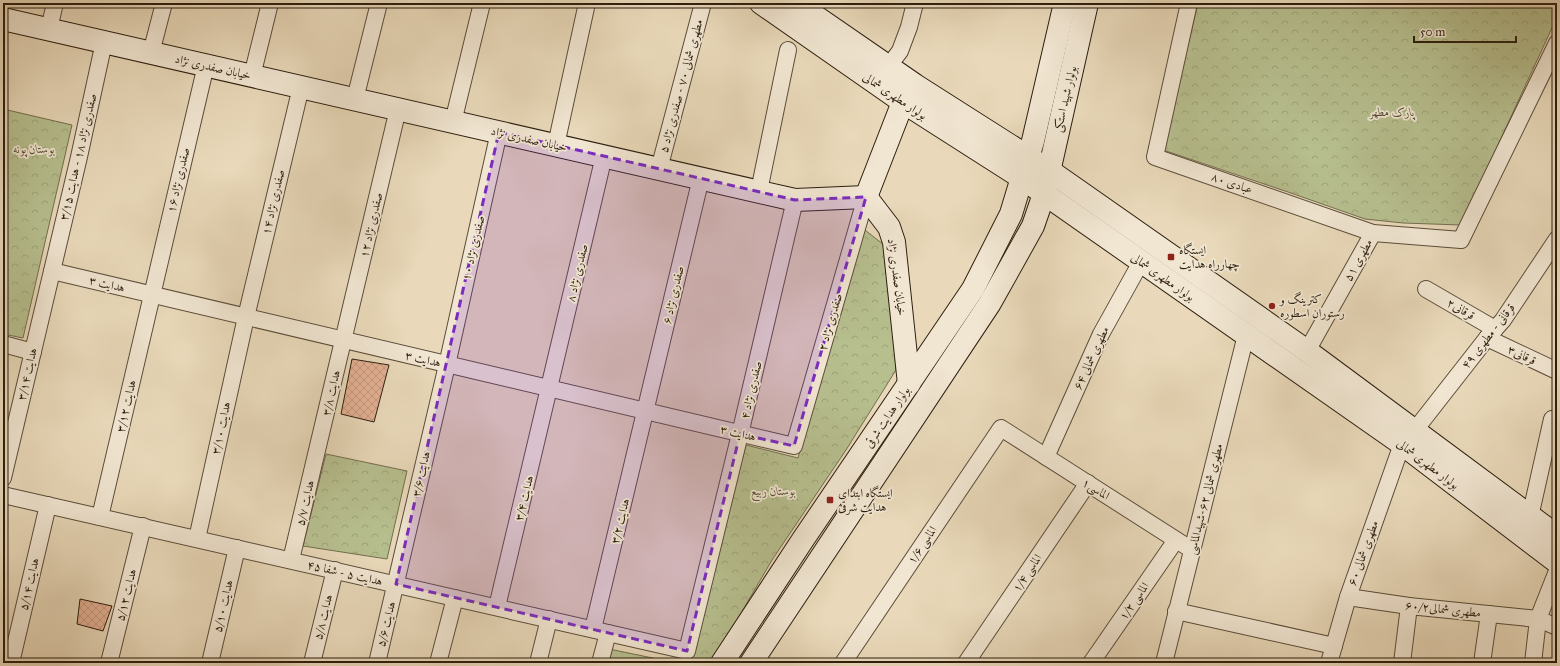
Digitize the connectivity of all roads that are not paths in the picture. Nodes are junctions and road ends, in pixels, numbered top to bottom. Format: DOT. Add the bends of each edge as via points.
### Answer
graph roads {
  1 [pos="55,3"];
  2 [pos="164,3"];
  3 [pos="270,3"];
  4 [pos="379,3"];
  5 [pos="482,3"];
  6 [pos="587,3"];
  7 [pos="703,3"];
  8 [pos="762,3"];
  9 [pos="796,3"];
  10 [pos="915,3"];
  11 [pos="1065,3"];
  12 [pos="1087,3"];
  13 [pos="1189,3"];
  14 [pos="3,19"];
  15 [pos="49,29"];
  16 [pos="104,42"];
  17 [pos="1557,43"];
  18 [pos="788,50"];
  19 [pos="152,53"];
  20 [pos="206,65"];
  21 [pos="888,67"];
  22 [pos="252,76"];
  23 [pos="301,87"];
  24 [pos="909,94"];
  25 [pos="355,99"];
  26 [pos="398,109"];
  27 [pos="454,122"];
  28 [pos="500,132"];
  29 [pos="556,145"];
  30 [pos="604,156"];
  31 [pos="658,168"];
  32 [pos="1025,168"];
  33 [pos="1050,171"];
  34 [pos="701,178"];
  35 [pos="759,191"];
  36 [pos="1044,194"];
  37 [pos="866,197"];
  38 [pos="795,200"];
  39 [pos="1373,233"];
  40 [pos="1556,244"];
  41 [pos="1141,262"];
  42 [pos="52,271"];
  43 [pos="1426,289"];
  44 [pos="151,294"];
  45 [pos="246,317"];
  46 [pos="1491,333"];
  47 [pos="1246,335"];
  48 [pos="344,340"];
  49 [pos="3,344"];
  50 [pos="1307,351"];
  51 [pos="33,352"];
  52 [pos="447,365"];
  53 [pos="1557,371"];
  54 [pos="910,384"];
  55 [pos="550,389"];
  56 [pos="646,412"];
  57 [pos="1552,419"];
  58 [pos="1001,428"];
  59 [pos="740,434"];
  60 [pos="1408,437"];
  61 [pos="318,445"];
  62 [pos="794,446"];
  63 [pos="1046,457"];
  64 [pos="3,478"];
  65 [pos="1088,483"];
  66 [pos="3,495"];
  67 [pos="48,505"];
  68 [pos="100,517"];
  69 [pos="143,526"];
  70 [pos="1526,526"];
  71 [pos="1557,536"];
  72 [pos="197,539"];
  73 [pos="1176,540"];
  74 [pos="237,548"];
  75 [pos="1192,550"];
  76 [pos="291,560"];
  77 [pos="1557,562"];
  78 [pos="335,570"];
  79 [pos="1557,571"];
  80 [pos="396,584"];
  81 [pos="1348,597"];
  82 [pos="455,598"];
  83 [pos="1409,606"];
  84 [pos="497,607"];
  85 [pos="1176,611"];
  86 [pos="1489,614"];
  87 [pos="549,619"];
  88 [pos="1538,619"];
  89 [pos="1557,627"];
  90 [pos="601,631"];
  91 [pos="1334,646"];
  92 [pos="687,651"];
  93 [pos="11,663"];
  94 [pos="109,663"];
  95 [pos="210,663"];
  96 [pos="312,663"];
  97 [pos="377,663"];
  98 [pos="438,663"];
  99 [pos="538,663"];
  100 [pos="600,663"];
  101 [pos="722,663"];
  102 [pos="751,663"];
  103 [pos="843,663"];
  104 [pos="966,663"];
  105 [pos="1091,663"];
  106 [pos="1164,663"];
  107 [pos="1330,663"];
  108 [pos="1402,663"];
  109 [pos="1482,663"];
  110 [pos="1533,663"];
  1 -- 15 [label="street"];
  2 -- 19 [label="street"];
  3 -- 22 [label="street"];
  4 -- 25 [label="street"];
  5 -- 27 [label="street"];
  6 -- 29 [label="street"];
  7 -- 31 [label="street, مطهری شمالی ۷۰ - صفدری نژاد ۵"];
  8 -- 24 [label="main road, بولوار مطهری شمالی"];
  9 -- 21 [label="main road, بولوار مطهری شمالی"];
  10 -- 21 [label="street" via="900,51"];
  11 -- 32 [label="main road, بولوار شهید استکی"];
  12 -- 33 [label="main road, بولوار شهید استکی"];
  13 -- 39 [label="street, عبادی ۸۰" via="1155,157"];
  14 -- 15 [label="main road, خیابان صفدری نژاد"];
  15 -- 16 [label="main road, خیابان صفدری نژاد"];
  16 -- 19 [label="main road, خیابان صفدری نژاد"];
  16 -- 42 [label="street, صفدری نژاد ۱۸ - هدایت ۳/۱۵"];
  17 -- 39 [label="street, عبادی ۸۰" via="1461,240"];
  18 -- 35 [label="street"];
  19 -- 20 [label="main road, خیابان صفدری نژاد"];
  20 -- 22 [label="main road, خیابان صفدری نژاد"];
  20 -- 44 [label="street, صفدری نژاد ۱۶"];
  21 -- 24 [label="main road, بولوار مطهری شمالی"];
  22 -- 23 [label="main road, خیابان صفدری نژاد"];
  23 -- 25 [label="main road, خیابان صفدری نژاد"];
  23 -- 45 [label="street, صفدری نژاد ۱۴"];
  24 -- 32 [label="main road, بولوار مطهری شمالی"];
  24 -- 37 [label="main road"];
  25 -- 26 [label="main road, خیابان صفدری نژاد"];
  26 -- 27 [label="main road, خیابان صفدری نژاد"];
  26 -- 48 [label="street, صفدری نژاد ۱۲"];
  27 -- 28 [label="main road, خیابان صفدری نژاد"];
  28 -- 29 [label="main road, خیابان صفدری نژاد"];
  28 -- 52 [label="street, صفدری نژاد ۱۰"];
  29 -- 30 [label="main road, خیابان صفدری نژاد"];
  30 -- 31 [label="main road, خیابان صفدری نژاد"];
  30 -- 55 [label="street, صفدری نژاد ۸"];
  31 -- 34 [label="main road, خیابان صفدری نژاد"];
  32 -- 33 [label="main road, بولوار مطهری شمالی"];
  32 -- 36 [label="main road, بولوار مطهری شمالی"];
  32 -- 54 [label="main road, بولوار هدایت شرقی" via="1011,214 973,289"];
  33 -- 36 [label="main road, بولوار شهید استکی"];
  33 -- 50 [label="main road, بولوار مطهری شمالی"];
  34 -- 35 [label="main road, خیابان صفدری نژاد"];
  34 -- 56 [label="street, صفدری نژاد ۶"];
  35 -- 38 [label="main road, خیابان صفدری نژاد"];
  36 -- 41 [label="main road, بولوار مطهری شمالی"];
  36 -- 102 [label="main road, بولوار هدایت شرقی" via="1033,226 990,303"];
  37 -- 38 [label="main road, خیابان صفدری نژاد"];
  37 -- 54 [label="main road, خیابان صفدری نژاد" via="889,227 894,242"];
  37 -- 62 [label="street, صفدری نژاد ۲"];
  38 -- 59 [label="street, صفدری نژاد ۴"];
  39 -- 50 [label="street, مطهری ۵۱"];
  40 -- 46 [label="street, قرقانی - مطهری ۴۹" via="1503,320"];
  41 -- 47 [label="main road, بولوار مطهری شمالی"];
  41 -- 63 [label="street, مطهری شمالی ۶۴" via="1101,334"];
  42 -- 44 [label="street, هدایت ۳"];
  42 -- 51 [label="street, هدایت ۳/۱۴"];
  43 -- 46 [label="street, قرقانی۲"];
  44 -- 45 [label="street, هدایت ۳"];
  44 -- 68 [label="street, هدایت ۳/۱۲"];
  45 -- 48 [label="street, هدایت ۳"];
  45 -- 72 [label="street, هدایت ۳/۱۰"];
  46 -- 53 [label="street, قرقانی۳"];
  46 -- 60 [label="street, قرقانی - مطهری ۴۹"];
  47 -- 60 [label="main road, بولوار مطهری شمالی"];
  47 -- 75 [label="street, مطهری شمالی ۶۲-شهیدالماسی"];
  48 -- 52 [label="street, هدایت ۳"];
  48 -- 61 [label="street, هدایت ۳/۸"];
  49 -- 51 [label="street"];
  50 -- 60 [label="main road, بولوار مطهری شمالی"];
  51 -- 64 [label="street, هدایت ۳/۱۴"];
  52 -- 55 [label="street, هدایت ۳"];
  52 -- 80 [label="street, هدایت ۳/۶"];
  54 -- 101 [label="main road, بولوار هدایت شرقی"];
  55 -- 56 [label="street, هدایت ۳"];
  55 -- 84 [label="street, هدایت ۳/۴"];
  56 -- 59 [label="street, هدایت ۳"];
  56 -- 90 [label="street, هدایت ۳/۲"];
  57 -- 70 [label="street"];
  58 -- 63 [label="street, الماسی۱"];
  58 -- 103 [label="street, الماسی ۱/۶"];
  59 -- 62 [label="street, هدایت ۳"];
  59 -- 92 [label="street, صفدری نژاد ۴"];
  60 -- 70 [label="main road, بولوار مطهری شمالی"];
  60 -- 81 [label="street, مطهری شمالی ۶۰"];
  61 -- 76 [label="street, هدایت ۵/۷"];
  63 -- 65 [label="street, الماسی۱"];
  65 -- 73 [label="street, الماسی۱"];
  65 -- 104 [label="street, الماسی ۱/۴"];
  66 -- 67 [label="street, هدایت ۵ - شفا ۴۵"];
  67 -- 68 [label="street, هدایت ۵ - شفا ۴۵"];
  67 -- 93 [label="street, هدایت ۵/۱۴"];
  68 -- 69 [label="street, هدایت ۵ - شفا ۴۵"];
  69 -- 72 [label="street, هدایت ۵ - شفا ۴۵"];
  69 -- 94 [label="street, هدایت ۵/۱۲"];
  70 -- 71 [label="main road, بولوار مطهری شمالی"];
  70 -- 77 [label="main road, بولوار مطهری شمالی"];
  72 -- 74 [label="street, هدایت ۵ - شفا ۴۵"];
  73 -- 75 [label="street, الماسی۱"];
  73 -- 105 [label="street, الماسی ۱/۲"];
  74 -- 76 [label="street, هدایت ۵ - شفا ۴۵"];
  74 -- 95 [label="street, هدایت ۵/۱۰"];
  75 -- 85 [label="street, مطهری شمالی ۶۲-شهیدالماسی"];
  76 -- 78 [label="street, هدایت ۵ - شفا ۴۵"];
  78 -- 80 [label="street, هدایت ۵ - شفا ۴۵"];
  78 -- 96 [label="street, هدایت ۵/۸"];
  79 -- 88 [label="street"];
  80 -- 82 [label="street, هدایت ۵ - شفا ۴۵"];
  80 -- 97 [label="street, هدایت ۵/۶"];
  81 -- 83 [label="street, مطهری شمالی۶۰/۲"];
  81 -- 91 [label="street, مطهری شمالی ۶۰"];
  82 -- 84 [label="street, هدایت ۵ - شفا ۴۵"];
  82 -- 98 [label="street"];
  83 -- 86 [label="street, مطهری شمالی۶۰/۲"];
  83 -- 108 [label="street"];
  84 -- 87 [label="street, هدایت ۵ - شفا ۴۵"];
  85 -- 91 [label="street"];
  85 -- 106 [label="street, مطهری شمالی ۶۲-شهیدالماسی"];
  86 -- 88 [label="street, مطهری شمالی۶۰/۲"];
  86 -- 109 [label="street"];
  87 -- 90 [label="street, هدایت ۵ - شفا ۴۵"];
  87 -- 99 [label="street"];
  88 -- 89 [label="street, مطهری شمالی۶۰/۲"];
  88 -- 110 [label="street"];
  90 -- 92 [label="street, هدایت ۵ - شفا ۴۵"];
  90 -- 100 [label="street, هدایت ۳/۲"];
  91 -- 107 [label="street, مطهری شمالی ۶۰"];
}
